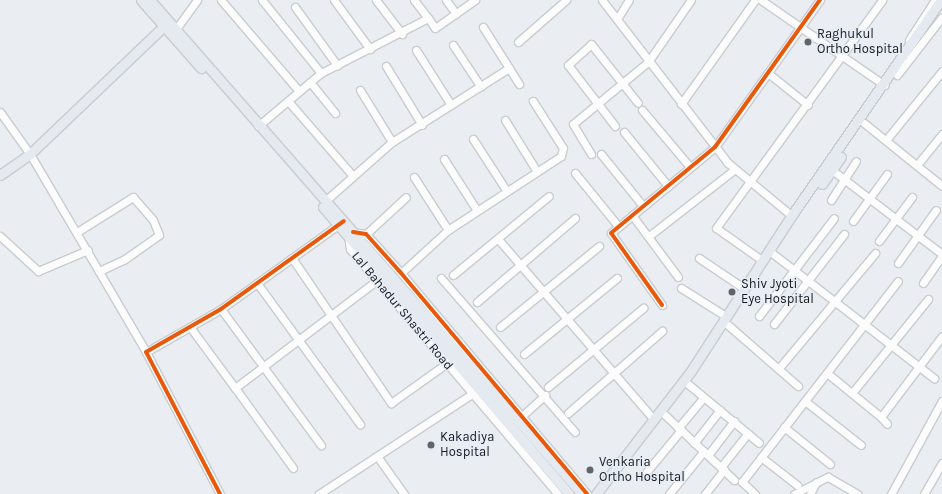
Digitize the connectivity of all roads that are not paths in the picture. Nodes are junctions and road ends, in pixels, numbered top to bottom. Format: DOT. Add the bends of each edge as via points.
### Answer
graph roads {
  1 [pos="141,0"];
  2 [pos="150,0"];
  3 [pos="197,0"];
  4 [pos="221,0"];
  5 [pos="262,0"];
  6 [pos="334,0"];
  7 [pos="376,0"];
  8 [pos="414,0"];
  9 [pos="446,0"];
  10 [pos="475,0"];
  11 [pos="566,0"];
  12 [pos="602,0"];
  13 [pos="629,0"];
  14 [pos="691,0"];
  15 [pos="755,0"];
  16 [pos="761,0"];
  17 [pos="820,0"];
  18 [pos="882,0"];
  19 [pos="935,0"];
  20 [pos="941,0"];
  21 [pos="295,7"];
  22 [pos="942,7"];
  23 [pos="456,14"];
  24 [pos="942,17"];
  25 [pos="428,18"];
  26 [pos="617,19"];
  27 [pos="166,24"];
  28 [pos="483,27"];
  29 [pos="801,28"];
  30 [pos="176,29"];
  31 [pos="402,34"];
  32 [pos="918,40"];
  33 [pos="518,42"];
  34 [pos="453,45"];
  35 [pos="370,49"];
  36 [pos="416,50"];
  37 [pos="843,57"];
  38 [pos="648,62"];
  39 [pos="337,65"];
  40 [pos="386,66"];
  41 [pos="509,68"];
  42 [pos="942,71"];
  43 [pos="321,73"];
  44 [pos="768,73"];
  45 [pos="894,74"];
  46 [pos="310,82"];
  47 [pos="519,84"];
  48 [pos="622,84"];
  49 [pos="884,85"];
  50 [pos="481,87"];
  51 [pos="360,90"];
  52 [pos="299,91"];
  53 [pos="288,101"];
  54 [pos="534,101"];
  55 [pos="638,103"];
  56 [pos="597,104"];
  57 [pos="681,104"];
  58 [pos="451,105"];
  59 [pos="808,105"];
  60 [pos="642,110"];
  61 [pos="0,112"];
  62 [pos="335,113"];
  63 [pos="505,120"];
  64 [pos="864,123"];
  65 [pos="422,125"];
  66 [pos="258,126"];
  67 [pos="615,126"];
  68 [pos="624,132"];
  69 [pos="942,134"];
  70 [pos="473,139"];
  71 [pos="886,140"];
  72 [pos="392,142"];
  73 [pos="715,147"];
  74 [pos="30,154"];
  75 [pos="591,154"];
  76 [pos="601,154"];
  77 [pos="444,158"];
  78 [pos="856,161"];
  79 [pos="917,165"];
  80 [pos="690,167"];
  81 [pos="735,169"];
  82 [pos="536,170"];
  83 [pos="832,170"];
  84 [pos="575,173"];
  85 [pos="887,174"];
  86 [pos="0,175"];
  87 [pos="352,175"];
  88 [pos="414,177"];
  89 [pos="844,179"];
  90 [pos="750,183"];
  91 [pos="668,186"];
  92 [pos="942,186"];
  93 [pos="506,190"];
  94 [pos="549,196"];
  95 [pos="406,197"];
  96 [pos="869,198"];
  97 [pos="912,198"];
  98 [pos="831,200"];
  99 [pos="325,201"];
  100 [pos="643,206"];
  101 [pos="476,209"];
  102 [pos="936,210"];
  103 [pos="632,215"];
  104 [pos="794,217"];
  105 [pos="575,218"];
  106 [pos="834,218"];
  107 [pos="896,219"];
  108 [pos="853,220"];
  109 [pos="341,223"];
  110 [pos="618,226"];
  111 [pos="448,230"];
  112 [pos="77,232"];
  113 [pos="351,234"];
  114 [pos="366,234"];
  115 [pos="844,234"];
  116 [pos="919,235"];
  117 [pos="0,236"];
  118 [pos="648,236"];
  119 [pos="498,239"];
  120 [pos="878,242"];
  121 [pos="599,246"];
  122 [pos="88,250"];
  123 [pos="365,251"];
  124 [pos="772,253"];
  125 [pos="875,253"];
  126 [pos="942,255"];
  127 [pos="292,258"];
  128 [pos="699,258"];
  129 [pos="763,261"];
  130 [pos="898,263"];
  131 [pos="521,266"];
  132 [pos="100,271"];
  133 [pos="794,271"];
  134 [pos="401,273"];
  135 [pos="453,275"];
  136 [pos="678,277"];
  137 [pos="441,278"];
  138 [pos="617,278"];
  139 [pos="376,281"];
  140 [pos="807,281"];
  141 [pos="898,281"];
  142 [pos="257,283"];
  143 [pos="923,283"];
  144 [pos="682,288"];
  145 [pos="745,289"];
  146 [pos="544,292"];
  147 [pos="928,299"];
  148 [pos="477,302"];
  149 [pos="835,304"];
  150 [pos="662,305"];
  151 [pos="643,308"];
  152 [pos="221,309"];
  153 [pos="330,316"];
  154 [pos="759,316"];
  155 [pos="566,319"];
  156 [pos="728,321"];
  157 [pos="774,324"];
  158 [pos="863,326"];
  159 [pos="190,327"];
  160 [pos="500,327"];
  161 [pos="662,331"];
  162 [pos="942,336"];
  163 [pos="298,341"];
  164 [pos="892,345"];
  165 [pos="593,349"];
  166 [pos="146,352"];
  167 [pos="524,354"];
  168 [pos="447,363"];
  169 [pos="919,365"];
  170 [pos="264,367"];
  171 [pos="779,368"];
  172 [pos="613,373"];
  173 [pos="827,373"];
  174 [pos="934,378"];
  175 [pos="688,384"];
  176 [pos="798,386"];
  177 [pos="548,387"];
  178 [pos="235,388"];
  179 [pos="852,393"];
  180 [pos="472,394"];
  181 [pos="545,396"];
  182 [pos="704,397"];
  183 [pos="805,401"];
  184 [pos="942,401"];
  185 [pos="720,410"];
  186 [pos="568,413"];
  187 [pos="523,415"];
  188 [pos="665,415"];
  189 [pos="881,417"];
  190 [pos="654,420"];
  191 [pos="734,421"];
  192 [pos="360,424"];
  193 [pos="887,424"];
  194 [pos="784,427"];
  195 [pos="680,429"];
  196 [pos="575,432"];
  197 [pos="748,434"];
  198 [pos="694,442"];
  199 [pos="759,443"];
  200 [pos="321,445"];
  201 [pos="861,445"];
  202 [pos="706,453"];
  203 [pos="377,456"];
  204 [pos="761,457"];
  205 [pos="942,463"];
  206 [pos="830,464"];
  207 [pos="293,468"];
  208 [pos="722,469"];
  209 [pos="643,476"];
  210 [pos="734,480"];
  211 [pos="816,482"];
  212 [pos="797,485"];
  213 [pos="845,491"];
  214 [pos="220,494"];
  215 [pos="319,494"];
  216 [pos="404,494"];
  217 [pos="558,494"];
  218 [pos="569,494"];
  219 [pos="582,494"];
  220 [pos="586,494"];
  221 [pos="596,494"];
  222 [pos="604,494"];
  223 [pos="668,494"];
  224 [pos="705,494"];
  225 [pos="755,494"];
  226 [pos="794,494"];
  227 [pos="810,494"];
  228 [pos="857,494"];
  229 [pos="891,494"];
  230 [pos="924,494"];
  1 -- 27 [label="main road, Lal Bahadur Shastri Road"];
  2 -- 27 [label="main road"];
  3 -- 30 [label="street"];
  4 -- 52 [label="street"];
  5 -- 43 [label="street"];
  6 -- 35 [label="street"];
  7 -- 31 [label="street"];
  8 -- 25 [label="street"];
  9 -- 23 [label="street"];
  10 -- 23 [label="street"];
  11 -- 33 [label="street"];
  12 -- 26 [label="street"];
  13 -- 26 [label="street"];
  14 -- 38 [label="street"];
  15 -- 57 [label="street"];
  16 -- 29 [label="street"];
  17 -- 29 [label="street"];
  18 -- 37 [label="street"];
  19 -- 45 [label="street"];
  20 -- 32 [label="main road"];
  21 -- 39 [label="street"];
  22 -- 32 [label="main road"];
  23 -- 25 [label="street" via="435,28"];
  24 -- 45 [label="street"];
  25 -- 31 [label="street"];
  26 -- 38 [label="street"];
  27 -- 30 [label="main road"];
  27 -- 74 [label="main road"];
  27 -- 109 [label="main road, Lal Bahadur Shastri Road"];
  28 -- 41 [label="street"];
  29 -- 37 [label="street"];
  29 -- 44 [label="street"];
  30 -- 66 [label="main road"];
  31 -- 35 [label="street"];
  32 -- 45 [label="main road"];
  34 -- 50 [label="street"];
  35 -- 39 [label="street"];
  36 -- 58 [label="street"];
  37 -- 49 [label="street"];
  37 -- 59 [label="street"];
  38 -- 48 [label="street"];
  38 -- 57 [label="street"];
  39 -- 43 [label="street"];
  40 -- 65 [label="street"];
  41 -- 47 [label="street"];
  41 -- 50 [label="street"];
  42 -- 71 [label="street"];
  43 -- 46 [label="street"];
  44 -- 59 [label="street"];
  44 -- 73 [label="street"];
  45 -- 49 [label="main road"];
  45 -- 64 [label="main road"];
  46 -- 52 [label="street"];
  46 -- 62 [label="street"];
  48 -- 55 [label="street"];
  48 -- 56 [label="street"];
  48 -- 56 [label="street" via="591,44 568,65"];
  49 -- 104 [label="main road"];
  50 -- 58 [label="street"];
  51 -- 72 [label="street"];
  52 -- 53 [label="street"];
  53 -- 66 [label="street"];
  53 -- 87 [label="street"];
  54 -- 82 [label="street" via="563,152"];
  56 -- 67 [label="street"];
  56 -- 75 [label="street" via="572,124"];
  57 -- 73 [label="street"];
  58 -- 65 [label="street"];
  59 -- 90 [label="street"];
  60 -- 80 [label="street"];
  61 -- 74 [label="street"];
  63 -- 82 [label="street"];
  64 -- 71 [label="street"];
  64 -- 83 [label="main road"];
  65 -- 72 [label="street"];
  66 -- 99 [label="main road"];
  68 -- 91 [label="street"];
  69 -- 79 [label="street"];
  70 -- 93 [label="street"];
  71 -- 79 [label="street"];
  72 -- 87 [label="street"];
  73 -- 80 [label="street"];
  73 -- 81 [label="street"];
  74 -- 86 [label="main road"];
  74 -- 112 [label="street"];
  76 -- 100 [label="street"];
  77 -- 101 [label="street"];
  78 -- 89 [label="street"];
  79 -- 92 [label="street"];
  80 -- 91 [label="street"];
  81 -- 90 [label="street"];
  81 -- 118 [label="street"];
  82 -- 93 [label="street"];
  83 -- 89 [label="street"];
  83 -- 104 [label="main road"];
  84 -- 110 [label="street"];
  85 -- 96 [label="street"];
  87 -- 99 [label="street"];
  88 -- 111 [label="street"];
  89 -- 96 [label="street"];
  89 -- 98 [label="street"];
  90 -- 104 [label="street"];
  90 -- 129 [label="street" via="716,228"];
  91 -- 100 [label="street"];
  93 -- 101 [label="street"];
  94 -- 119 [label="street"];
  95 -- 114 [label="street"];
  96 -- 107 [label="street"];
  96 -- 108 [label="street"];
  97 -- 107 [label="street"];
  99 -- 109 [label="main road"];
  100 -- 103 [label="street"];
  101 -- 111 [label="street"];
  102 -- 116 [label="street"];
  103 -- 110 [label="street"];
  103 -- 118 [label="street"];
  104 -- 124 [label="main road"];
  104 -- 129 [label="main road"];
  105 -- 131 [label="street"];
  106 -- 133 [label="street"];
  107 -- 116 [label="street"];
  107 -- 120 [label="street"];
  109 -- 113 [label="main road, Lal Bahadur Shastri Road"];
  109 -- 127 [label="street"];
  110 -- 150 [label="street" via="611,233"];
  111 -- 134 [label="street"];
  112 -- 122 [label="street"];
  112 -- 132 [label="street" via="132,197 153,220 159,235 125,260"];
  113 -- 114 [label="street"];
  113 -- 123 [label="main road"];
  113 -- 139 [label="street, Lal Bahadur Shastri Road" via="350,249"];
  114 -- 134 [label="street"];
  115 -- 140 [label="street"];
  116 -- 126 [label="street"];
  116 -- 130 [label="street"];
  117 -- 122 [label="street" via="38,271"];
  118 -- 136 [label="street"];
  119 -- 131 [label="street"];
  119 -- 135 [label="street"];
  121 -- 146 [label="street"];
  122 -- 132 [label="street"];
  123 -- 218 [label="main road"];
  123 -- 219 [label="main road"];
  124 -- 133 [label="street"];
  124 -- 156 [label="main road"];
  125 -- 149 [label="street"];
  126 -- 143 [label="street"];
  127 -- 142 [label="street"];
  127 -- 153 [label="street"];
  128 -- 145 [label="street"];
  129 -- 145 [label="main road"];
  131 -- 146 [label="street"];
  131 -- 148 [label="street"];
  132 -- 166 [label="street"];
  133 -- 140 [label="street"];
  133 -- 154 [label="street"];
  134 -- 187 [label="street"];
  137 -- 181 [label="street"];
  138 -- 155 [label="street"];
  139 -- 153 [label="street"];
  139 -- 168 [label="street, Lal Bahadur Shastri Road"];
  140 -- 149 [label="street"];
  140 -- 157 [label="street"];
  141 -- 158 [label="street"];
  142 -- 152 [label="street"];
  142 -- 163 [label="street"];
  144 -- 156 [label="street"];
  145 -- 156 [label="main road"];
  146 -- 155 [label="street"];
  146 -- 160 [label="street"];
  147 -- 164 [label="street"];
  149 -- 158 [label="street"];
  149 -- 171 [label="street"];
  151 -- 165 [label="street"];
  152 -- 159 [label="street"];
  152 -- 170 [label="street"];
  153 -- 163 [label="street"];
  153 -- 168 [label="street" via="391,403"];
  155 -- 165 [label="street"];
  155 -- 167 [label="street"];
  156 -- 171 [label="street"];
  156 -- 175 [label="main road"];
  156 -- 190 [label="main road"];
  158 -- 164 [label="street"];
  158 -- 173 [label="street"];
  159 -- 166 [label="street"];
  159 -- 178 [label="street"];
  161 -- 172 [label="street"];
  162 -- 169 [label="street"];
  163 -- 170 [label="street"];
  163 -- 192 [label="street"];
  164 -- 169 [label="street"];
  164 -- 179 [label="street"];
  165 -- 172 [label="street"];
  165 -- 177 [label="street"];
  166 -- 214 [label="street"];
  168 -- 180 [label="street, Lal Bahadur Shastri Road"];
  169 -- 174 [label="street"];
  169 -- 189 [label="street"];
  170 -- 178 [label="street"];
  170 -- 200 [label="street"];
  171 -- 176 [label="street"];
  172 -- 186 [label="street"];
  172 -- 190 [label="street"];
  173 -- 179 [label="street"];
  173 -- 183 [label="street"];
  175 -- 182 [label="street"];
  175 -- 188 [label="main road"];
  178 -- 207 [label="street"];
  179 -- 189 [label="street"];
  180 -- 203 [label="street"];
  180 -- 217 [label="street, Lal Bahadur Shastri Road"];
  181 -- 187 [label="street"];
  181 -- 196 [label="street"];
  182 -- 185 [label="street"];
  182 -- 195 [label="street"];
  183 -- 194 [label="street"];
  183 -- 201 [label="street"];
  184 -- 229 [label="street"];
  185 -- 191 [label="street"];
  185 -- 198 [label="street"];
  187 -- 220 [label="street"];
  188 -- 195 [label="street"];
  188 -- 222 [label="main road"];
  189 -- 193 [label="street"];
  190 -- 221 [label="main road"];
  191 -- 197 [label="street"];
  191 -- 202 [label="street"];
  194 -- 204 [label="street"];
  194 -- 206 [label="street"];
  195 -- 198 [label="street"];
  195 -- 209 [label="street"];
  197 -- 199 [label="street"];
  197 -- 208 [label="street"];
  198 -- 202 [label="street"];
  202 -- 208 [label="street"];
  202 -- 223 [label="street"];
  203 -- 215 [label="street"];
  203 -- 216 [label="street"];
  204 -- 212 [label="street"];
  204 -- 225 [label="street" via="742,482"];
  205 -- 230 [label="street"];
  208 -- 210 [label="street"];
  208 -- 224 [label="street"];
  211 -- 213 [label="street" via="828,477"];
  211 -- 226 [label="street"];
  211 -- 227 [label="street"];
  213 -- 228 [label="street"];
}
